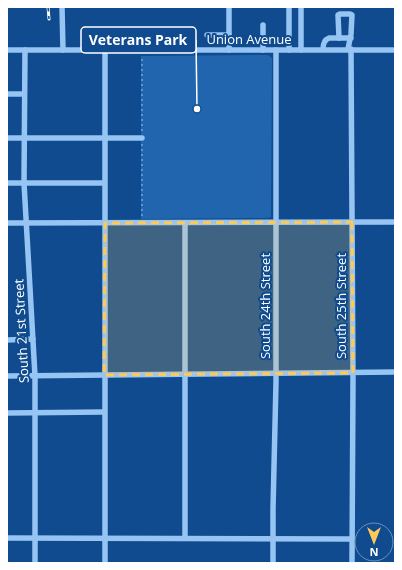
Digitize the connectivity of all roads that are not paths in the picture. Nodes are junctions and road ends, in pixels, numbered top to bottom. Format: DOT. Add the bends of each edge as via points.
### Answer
graph roads {
  1 [pos="62,7"];
  2 [pos="229,7"];
  3 [pos="289,7"];
  4 [pos="302,7"];
  5 [pos="263,25"];
  6 [pos="207,35"];
  7 [pos="229,35"];
  8 [pos="338,38"];
  9 [pos="351,38"];
  10 [pos="323,49"];
  11 [pos="349,49"];
  12 [pos="7,50"];
  13 [pos="25,50"];
  14 [pos="63,50"];
  15 [pos="105,50"];
  16 [pos="229,50"];
  17 [pos="263,50"];
  18 [pos="276,50"];
  19 [pos="289,50"];
  20 [pos="301,50"];
  21 [pos="395,50"];
  22 [pos="7,94"];
  23 [pos="24,94"];
  24 [pos="7,138"];
  25 [pos="24,138"];
  26 [pos="104,138"];
  27 [pos="142,138"];
  28 [pos="7,182"];
  29 [pos="24,182"];
  30 [pos="104,183"];
  31 [pos="352,222"];
  32 [pos="395,222"];
  33 [pos="7,223"];
  34 [pos="26,223"];
  35 [pos="104,223"];
  36 [pos="186,223"];
  37 [pos="276,223"];
  38 [pos="33,339"];
  39 [pos="7,340"];
  40 [pos="395,372"];
  41 [pos="352,373"];
  42 [pos="276,374"];
  43 [pos="104,375"];
  44 [pos="185,375"];
  45 [pos="7,376"];
  46 [pos="35,376"];
  47 [pos="104,412"];
  48 [pos="7,413"];
  49 [pos="35,413"];
  50 [pos="7,538"];
  51 [pos="35,538"];
  52 [pos="105,538"];
  53 [pos="185,538"];
  54 [pos="273,539"];
  55 [pos="352,539"];
  56 [pos="35,563"];
  57 [pos="105,563"];
  58 [pos="273,563"];
  59 [pos="352,563"];
  1 -- 14 [label="street"];
  2 -- 7 [label="street"];
  3 -- 19 [label="street"];
  4 -- 20 [label="street"];
  5 -- 17 [label="street"];
  6 -- 7 [label="street"];
  7 -- 16 [label="street"];
  8 -- 9 [label="street"];
  8 -- 9 [label="street, South 25th Street" via="338,15 350,14"];
  8 -- 10 [label="street" via="327,38"];
  9 -- 11 [label="street, South 25th Street"];
  10 -- 11 [label="street, Union Avenue"];
  10 -- 20 [label="street, Union Avenue"];
  11 -- 21 [label="street, Union Avenue"];
  11 -- 31 [label="street, South 25th Street"];
  12 -- 13 [label="street, Union Avenue"];
  13 -- 14 [label="street, Union Avenue"];
  13 -- 23 [label="street, South 21st Street"];
  14 -- 15 [label="street, Union Avenue"];
  15 -- 16 [label="street, Union Avenue"];
  15 -- 26 [label="street"];
  16 -- 17 [label="street, Union Avenue"];
  17 -- 18 [label="street, Union Avenue"];
  18 -- 19 [label="street, Union Avenue"];
  18 -- 37 [label="street, South 24th Street"];
  19 -- 20 [label="street, Union Avenue"];
  22 -- 23 [label="street"];
  23 -- 25 [label="street, South 21st Street"];
  24 -- 25 [label="street"];
  25 -- 26 [label="street"];
  25 -- 29 [label="street, South 21st Street"];
  26 -- 27 [label="street"];
  26 -- 30 [label="street"];
  28 -- 29 [label="street"];
  29 -- 30 [label="street"];
  29 -- 34 [label="street, South 21st Street"];
  30 -- 35 [label="street"];
  31 -- 32 [label="street"];
  31 -- 37 [label="street"];
  31 -- 41 [label="street, South 25th Street"];
  33 -- 34 [label="street"];
  34 -- 35 [label="street"];
  34 -- 38 [label="street, South 21st Street"];
  35 -- 36 [label="street"];
  35 -- 43 [label="street"];
  36 -- 37 [label="street"];
  36 -- 44 [label="street"];
  37 -- 42 [label="street, South 24th Street"];
  38 -- 39 [label="street"];
  38 -- 46 [label="street, South 21st Street"];
  40 -- 41 [label="street"];
  41 -- 42 [label="street"];
  41 -- 55 [label="street, South 25th Street"];
  42 -- 44 [label="street"];
  42 -- 54 [label="street, South 24th Street"];
  43 -- 44 [label="street"];
  43 -- 46 [label="street"];
  43 -- 47 [label="street"];
  44 -- 53 [label="street"];
  45 -- 46 [label="street"];
  46 -- 49 [label="street, South 21st Street"];
  47 -- 49 [label="street"];
  47 -- 52 [label="street"];
  48 -- 49 [label="street"];
  49 -- 51 [label="street, South 21st Street"];
  50 -- 51 [label="street"];
  51 -- 52 [label="street"];
  51 -- 56 [label="street, South 21st Street"];
  52 -- 53 [label="street"];
  52 -- 57 [label="street"];
  53 -- 54 [label="street"];
  54 -- 55 [label="street"];
  54 -- 58 [label="street, South 24th Street"];
  55 -- 59 [label="street, South 25th Street"];
}
